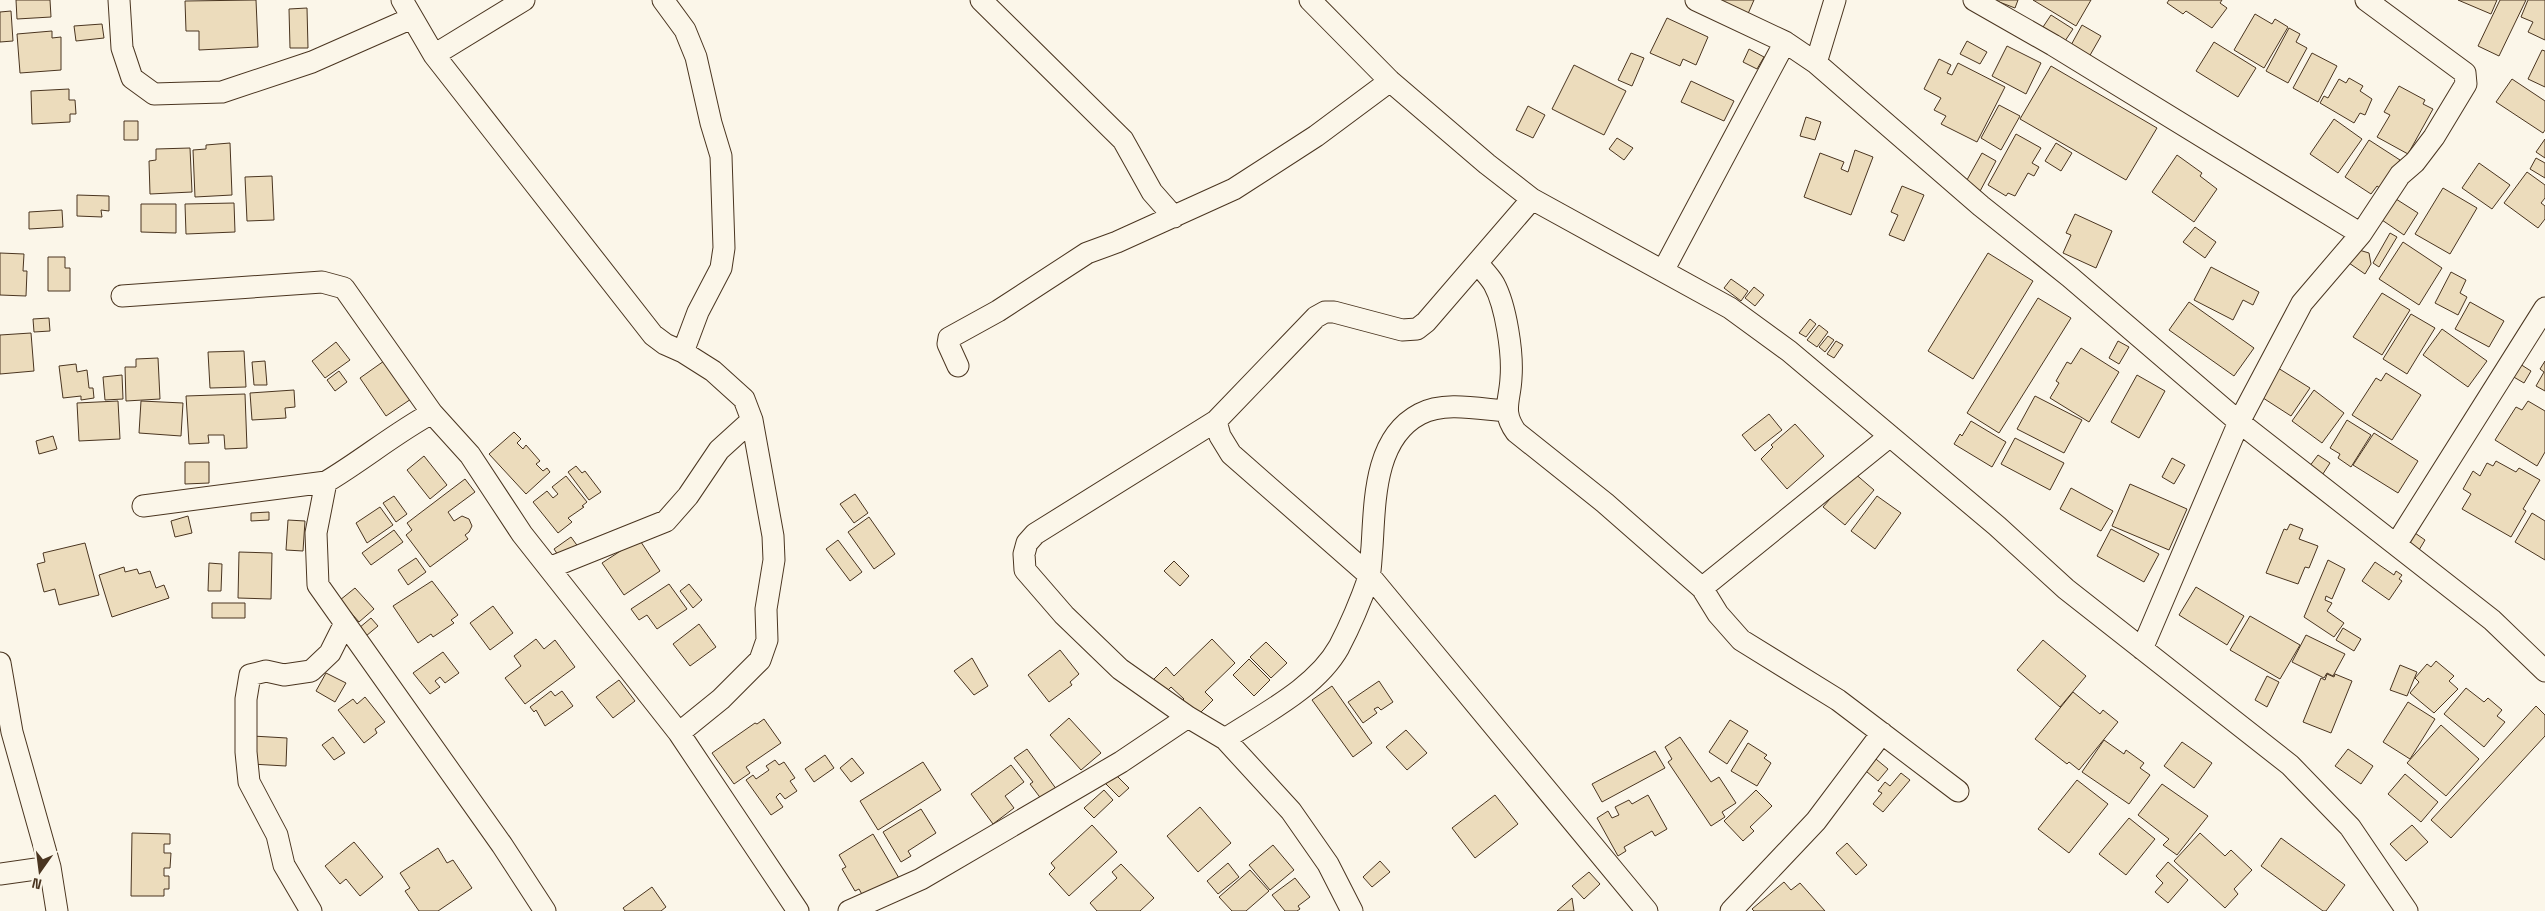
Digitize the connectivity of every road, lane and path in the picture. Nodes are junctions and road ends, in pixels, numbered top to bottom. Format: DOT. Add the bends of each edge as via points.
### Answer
graph roads {
  1 [pos="119,0"];
  2 [pos="524,0"];
  3 [pos="663,0"];
  4 [pos="981,0"];
  5 [pos="1310,0"];
  6 [pos="1696,0"];
  7 [pos="1834,0"];
  8 [pos="1974,0"];
  9 [pos="2366,0"];
  10 [pos="407,9"];
  11 [pos="1785,42"];
  12 [pos="434,55"];
  13 [pos="1816,64"];
  14 [pos="1390,81"];
  15 [pos="1532,199"];
  16 [pos="1174,217"];
  17 [pos="2360,234"];
  18 [pos="1477,263"];
  19 [pos="1663,271"];
  20 [pos="122,296"];
  21 [pos="2545,308"];
  22 [pos="683,352"];
  23 [pos="958,366"];
  24 [pos="1506,410"];
  25 [pos="432,413"];
  26 [pos="752,420"];
  27 [pos="1216,421"];
  28 [pos="2240,422"];
  29 [pos="1890,436"];
  30 [pos="326,482"];
  31 [pos="143,506"];
  32 [pos="2397,543"];
  33 [pos="549,568"];
  34 [pos="1369,576"];
  35 [pos="1702,588"];
  36 [pos="345,623"];
  37 [pos="2142,649"];
  38 [pos="2542,660"];
  39 [pos="0,663"];
  40 [pos="1188,717"];
  41 [pos="679,733"];
  42 [pos="1882,733"];
  43 [pos="1225,739"];
  44 [pos="1958,791"];
  45 [pos="50,867"];
  46 [pos="0,874"];
  47 [pos="57,911"];
  48 [pos="311,911"];
  49 [pos="545,911"];
  50 [pos="798,911"];
  51 [pos="849,911"];
  52 [pos="1352,911"];
  53 [pos="1647,911"];
  54 [pos="1732,911"];
  55 [pos="2407,911"];
  1 -- 10 [label="street" via="122,48 132,78 154,94 222,92 312,62"];
  2 -- 12 [label="street"];
  3 -- 22 [label="street" via="685,30 696,57 721,156 724,248 721,268 698,312"];
  4 -- 16 [label="street" via="1123,140 1152,192"];
  5 -- 14 [label="street"];
  6 -- 11 [label="street"];
  7 -- 13 [label="street"];
  8 -- 17 [label="street"];
  9 -- 17 [label="street" via="2465,73 2466,84 2434,137 2415,162 2400,175"];
  10 -- 12 [label="street"];
  11 -- 13 [label="street"];
  11 -- 19 [label="street"];
  12 -- 22 [label="street" via="653,335"];
  13 -- 28 [label="street"];
  14 -- 15 [label="street" via="1440,126"];
  14 -- 16 [label="street" via="1316,136 1234,189"];
  15 -- 18 [label="street"];
  15 -- 19 [label="street"];
  16 -- 23 [label="street" via="1087,253 998,311 949,338 948,344"];
  17 -- 28 [label="street" via="2302,303"];
  18 -- 24 [label="street" via="1494,283 1503,305 1511,377"];
  18 -- 27 [label="street" via="1417,329 1402,330 1334,312 1316,317"];
  19 -- 29 [label="street" via="1738,314 1789,351"];
  20 -- 25 [label="street" via="322,282 336,284 344,288"];
  21 -- 32 [label="street"];
  22 -- 26 [label="street" via="712,371 744,399"];
  24 -- 34 [label="street" via="1446,408 1421,413 1400,427 1387,450 1376,491"];
  24 -- 35 [label="street" via="1516,432 1605,503"];
  25 -- 30 [label="street" via="389,438"];
  25 -- 33 [label="street" via="470,455 512,520"];
  26 -- 33 [label="street" via="718,450 688,496 666,521"];
  26 -- 41 [label="street" via="773,536 774,560 766,609 767,640 760,660 744,678"];
  27 -- 34 [label="street" via="1220,436 1231,454"];
  27 -- 40 [label="street" via="1035,534 1027,543 1024,554 1025,570 1064,615 1120,668"];
  28 -- 32 [label="street"];
  28 -- 37 [label="street"];
  29 -- 35 [label="street"];
  29 -- 37 [label="street" via="2066,589"];
  30 -- 31 [label="street"];
  30 -- 36 [label="street" via="316,533 318,585"];
  32 -- 38 [label="street"];
  33 -- 41 [label="street"];
  34 -- 43 [label="street" via="1338,647 1324,667 1308,684"];
  34 -- 53 [label="street"];
  35 -- 42 [label="street" via="1718,614 1741,640 1838,700"];
  36 -- 48 [label="street" via="330,653 312,670 284,675 266,671 250,675 246,699 248,782 277,835 284,865"];
  36 -- 49 [label="street"];
  37 -- 55 [label="street" via="2290,765 2350,827"];
  39 -- 45 [label="street" via="12,732"];
  40 -- 43 [label="street"];
  40 -- 51 [label="street" via="1121,762 921,879"];
  41 -- 50 [label="street"];
  42 -- 44 [label="street"];
  42 -- 54 [label="street" via="1816,821"];
  43 -- 52 [label="street" via="1291,811 1328,864"];
  45 -- 46 [label="street"];
  45 -- 47 [label="street"];
}
